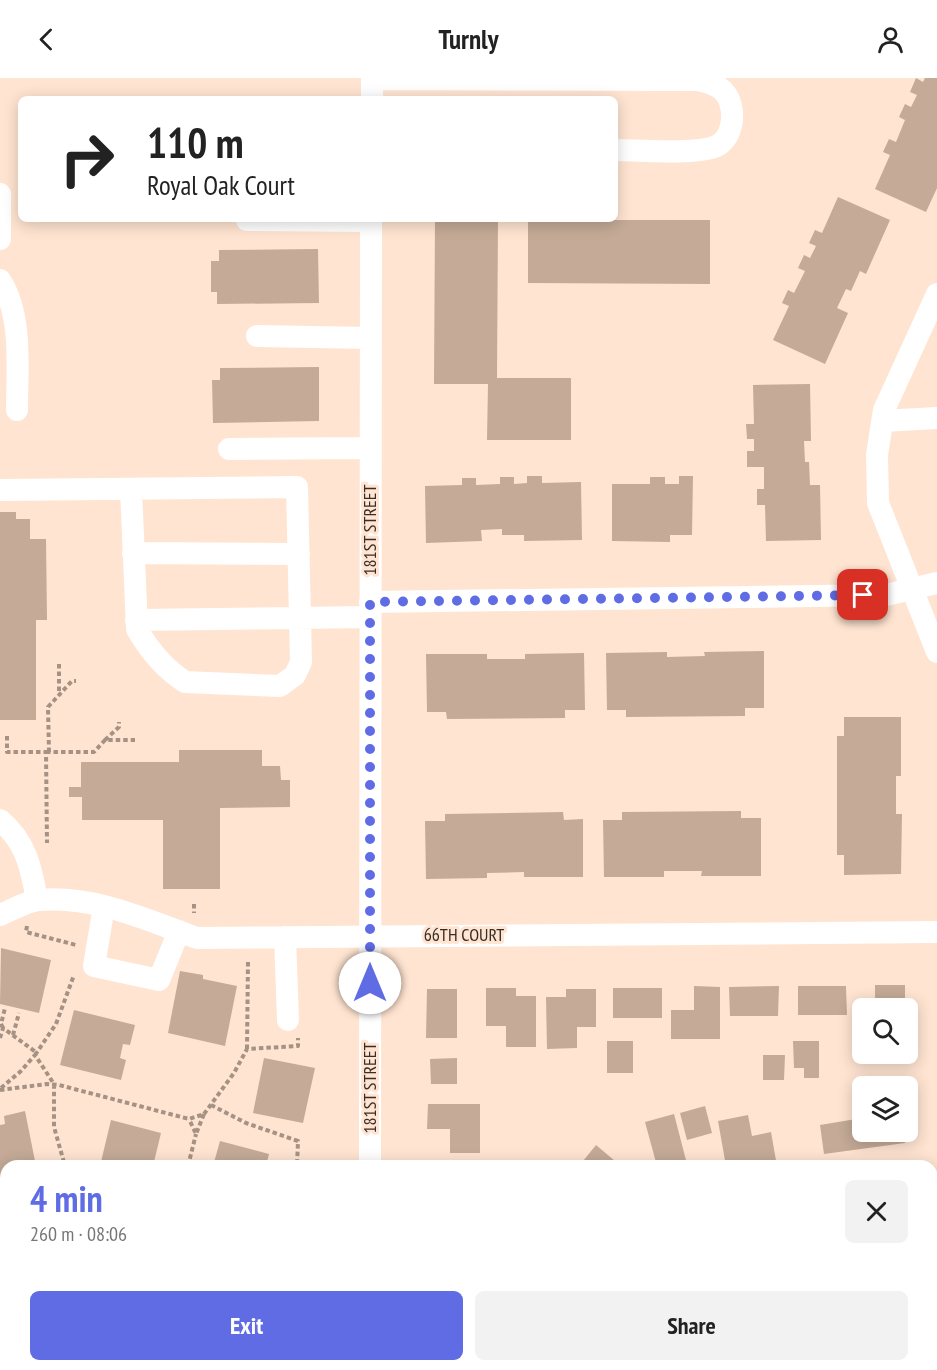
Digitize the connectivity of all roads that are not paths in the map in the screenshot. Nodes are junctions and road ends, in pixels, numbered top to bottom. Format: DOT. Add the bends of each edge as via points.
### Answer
graph roads {
  1 [pos="372,85"];
  2 [pos="618,150"];
  3 [pos="0,194"];
  4 [pos="371,222"];
  5 [pos="0,239"];
  6 [pos="0,280"];
  7 [pos="937,294"];
  8 [pos="257,336"];
  9 [pos="371,338"];
  10 [pos="17,410"];
  11 [pos="937,418"];
  12 [pos="882,421"];
  13 [pos="370,448"];
  14 [pos="229,449"];
  15 [pos="131,489"];
  16 [pos="0,490"];
  17 [pos="134,553"];
  18 [pos="299,554"];
  19 [pos="937,583"];
  20 [pos="912,588"];
  21 [pos="370,609"];
  22 [pos="301,618"];
  23 [pos="136,620"];
  24 [pos="937,652"];
  25 [pos="0,820"];
  26 [pos="37,900"];
  27 [pos="104,906"];
  28 [pos="0,915"];
  29 [pos="187,924"];
  30 [pos="937,932"];
  31 [pos="370,936"];
  32 [pos="285,937"];
  33 [pos="293,1028"];
  34 [pos="370,1160"];
  1 -- 2 [label="street" via="698,80 717,85 729,98 733,114 729,132 719,145 698,151"];
  3 -- 5 [label="street"];
  4 -- 9 [label="street, 181ST STREET"];
  6 -- 10 [label="street" via="17,333"];
  7 -- 12 [label="street"];
  8 -- 9 [label="street"];
  9 -- 13 [label="street, 181ST STREET"];
  11 -- 12 [label="street"];
  12 -- 20 [label="street" via="877,455 878,503"];
  13 -- 14 [label="street"];
  13 -- 21 [label="street, 181ST STREET"];
  15 -- 16 [label="street"];
  15 -- 17 [label="street"];
  15 -- 18 [label="street" via="297,488"];
  17 -- 18 [label="street"];
  17 -- 23 [label="street"];
  18 -- 22 [label="street"];
  19 -- 20 [label="street"];
  20 -- 21 [label="street" via="886,595"];
  20 -- 24 [label="street"];
  21 -- 22 [label="street"];
  21 -- 31 [label="street, 181ST STREET"];
  22 -- 23 [label="street"];
  22 -- 23 [label="street" via="301,662 295,675 280,686 185,682 148,648"];
  25 -- 26 [label="street" via="11,829 30,861"];
  26 -- 27 [label="street, 66TH COURT"];
  26 -- 28 [label="street, 66TH COURT"];
  27 -- 29 [label="street, 66TH COURT"];
  27 -- 29 [label="street" via="94,966 159,980"];
  29 -- 32 [label="street, 66TH COURT" via="197,938"];
  30 -- 31 [label="street, 66TH COURT"];
  31 -- 32 [label="street, 66TH COURT"];
  31 -- 34 [label="street, 181ST STREET"];
  32 -- 33 [label="street"];
}
